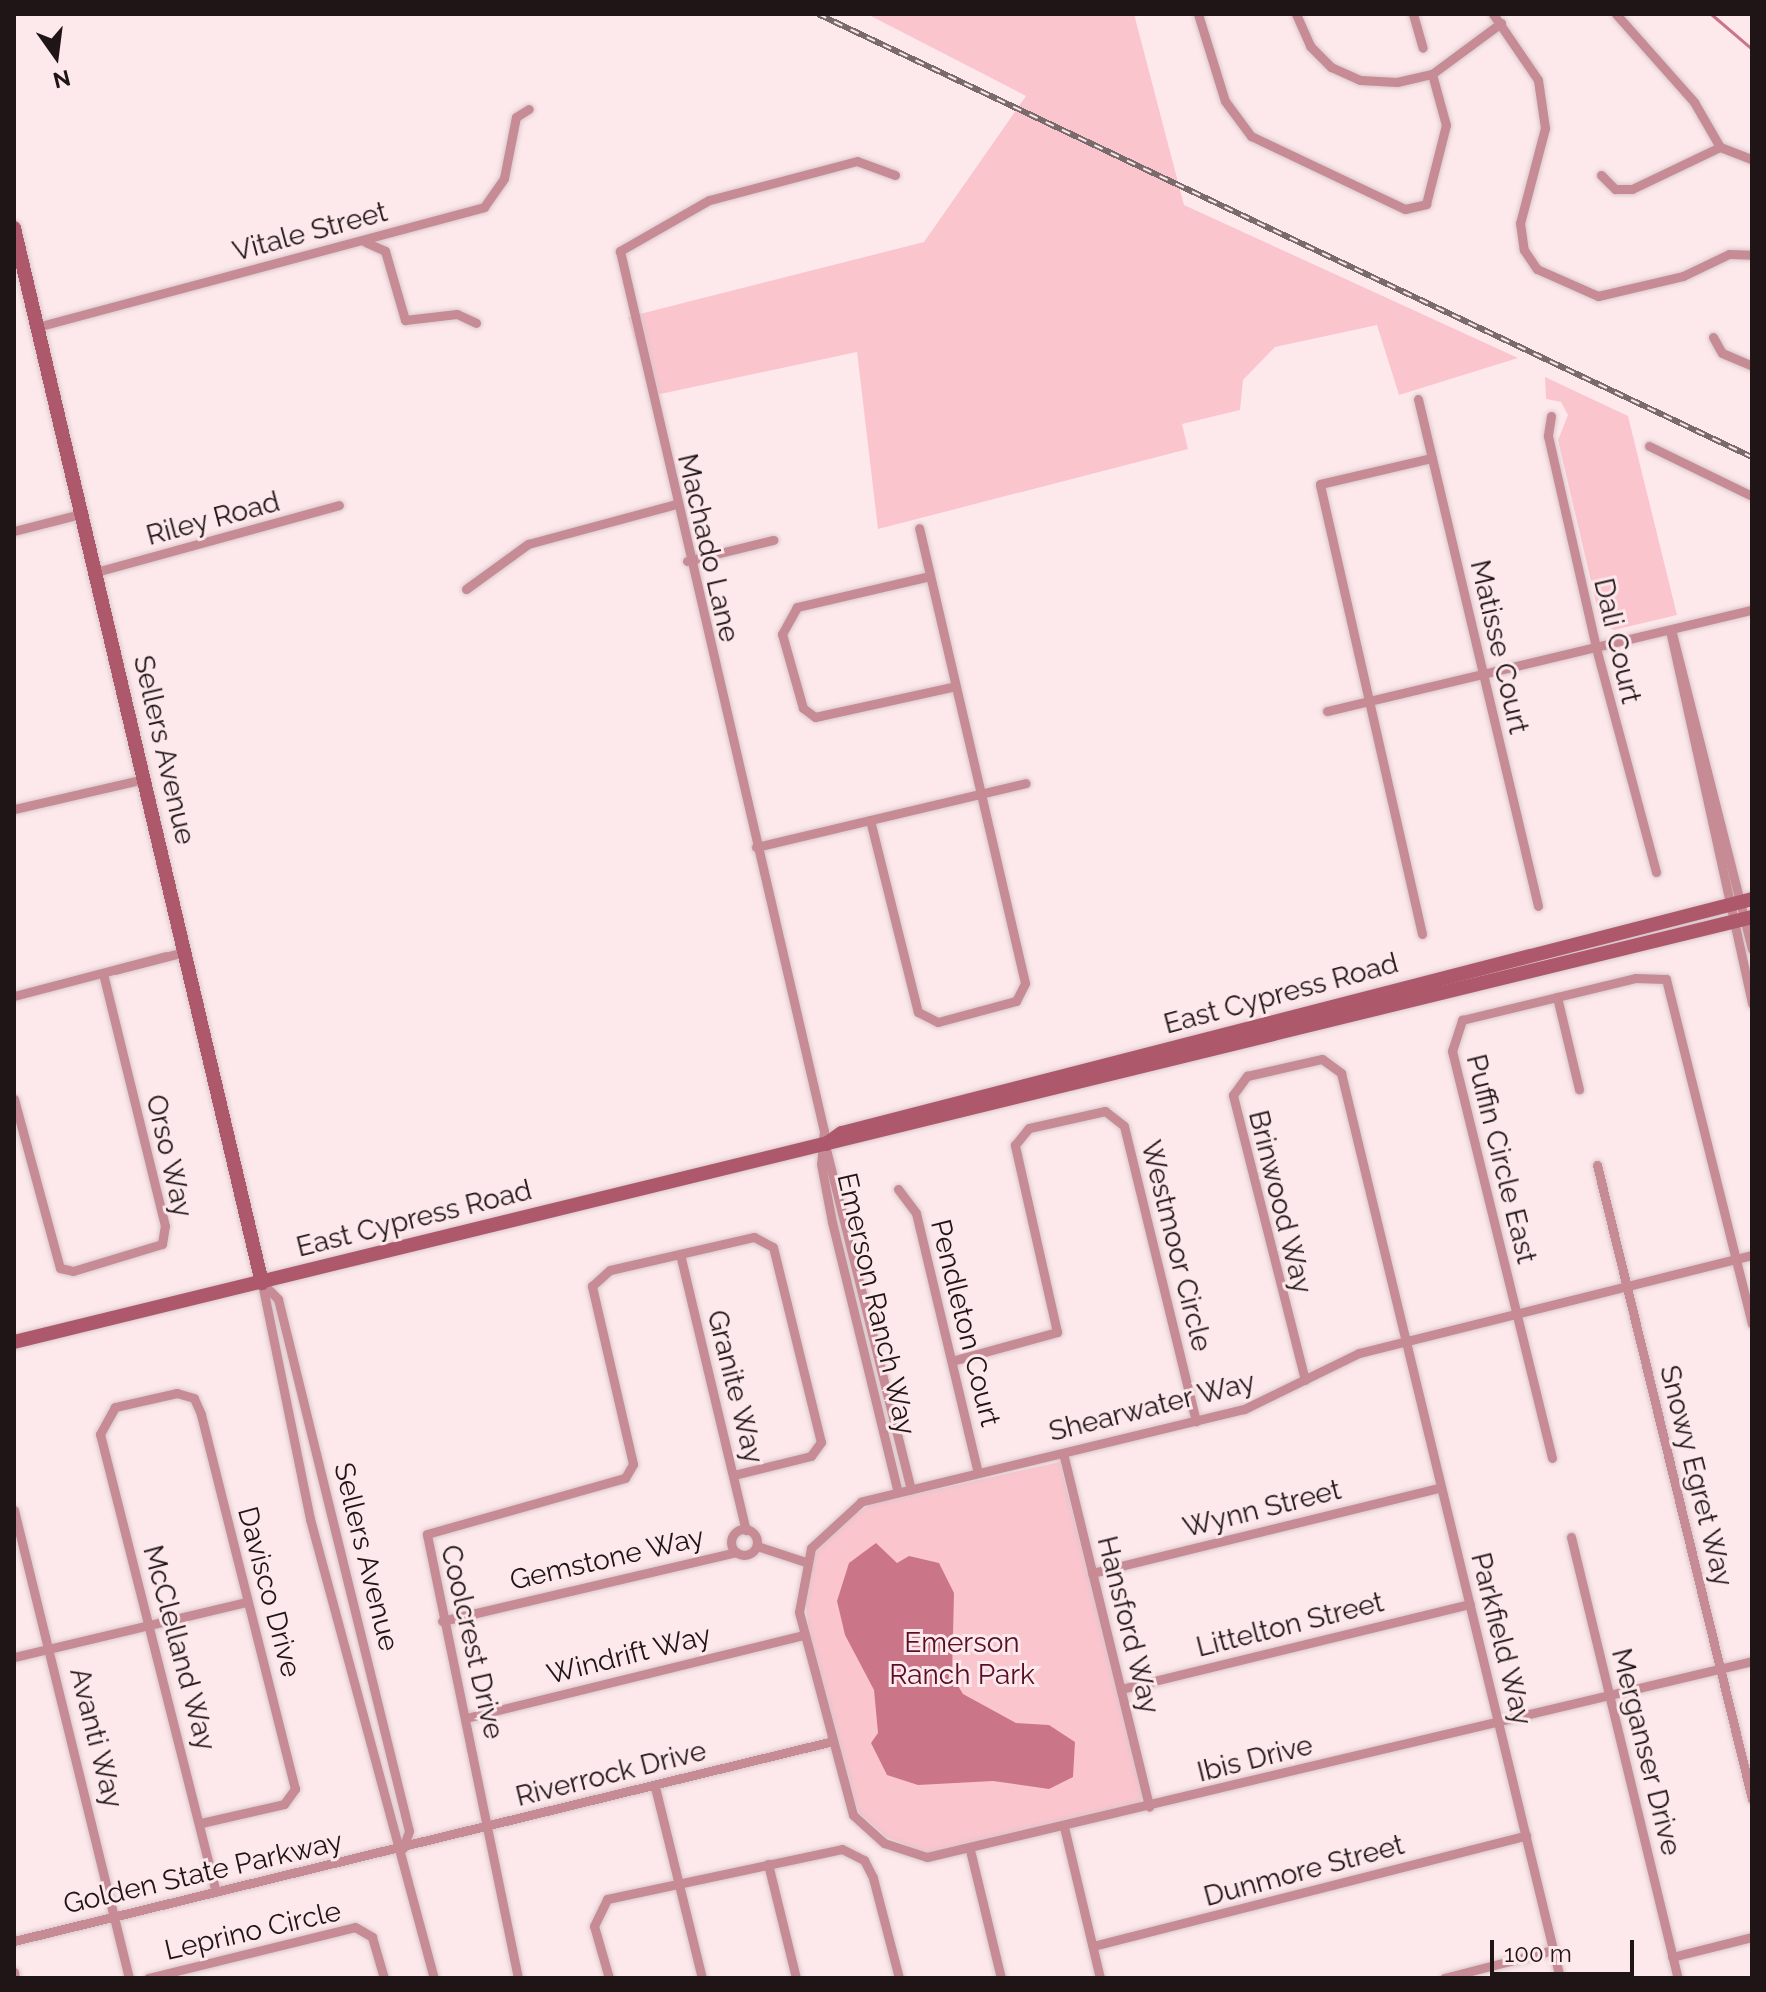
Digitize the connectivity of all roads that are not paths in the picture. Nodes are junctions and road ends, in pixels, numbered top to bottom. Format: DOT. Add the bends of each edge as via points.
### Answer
graph roads {
  1 [pos="1198,14"];
  2 [pos="1296,14"];
  3 [pos="1413,14"];
  4 [pos="1493,14"];
  5 [pos="1616,14"];
  6 [pos="1501,23"];
  7 [pos="1423,48"];
  8 [pos="1432,74"];
  9 [pos="529,109"];
  10 [pos="1720,147"];
  11 [pos="1752,159"];
  12 [pos="895,175"];
  13 [pos="1601,175"];
  14 [pos="14,228"];
  15 [pos="362,241"];
  16 [pos="1752,255"];
  17 [pos="476,323"];
  18 [pos="37,327"];
  19 [pos="1713,337"];
  20 [pos="1752,366"];
  21 [pos="1418,399"];
  22 [pos="1551,416"];
  23 [pos="1649,446"];
  24 [pos="1432,458"];
  25 [pos="1752,496"];
  26 [pos="676,504"];
  27 [pos="339,505"];
  28 [pos="80,514"];
  29 [pos="919,528"];
  30 [pos="14,531"];
  31 [pos="773,540"];
  32 [pos="687,561"];
  33 [pos="96,572"];
  34 [pos="930,576"];
  35 [pos="466,589"];
  36 [pos="1752,610"];
  37 [pos="1670,630"];
  38 [pos="1596,648"];
  39 [pos="1484,674"];
  40 [pos="956,686"];
  41 [pos="1370,700"];
  42 [pos="1327,711"];
  43 [pos="144,779"];
  44 [pos="1026,783"];
  45 [pos="981,794"];
  46 [pos="14,809"];
  47 [pos="870,820"];
  48 [pos="756,847"];
  49 [pos="1656,872"];
  50 [pos="1740,902"];
  51 [pos="1538,906"];
  52 [pos="1743,919"];
  53 [pos="1422,934"];
  54 [pos="1752,949"];
  55 [pos="184,952"];
  56 [pos="103,973"];
  57 [pos="14,996"];
  58 [pos="1557,997"];
  59 [pos="1752,1004"];
  60 [pos="1579,1089"];
  61 [pos="14,1099"];
  62 [pos="18,1131"];
  63 [pos="825,1145"];
  64 [pos="1597,1165"];
  65 [pos="898,1189"];
  66 [pos="680,1254"];
  67 [pos="1752,1255"];
  68 [pos="1737,1259"];
  69 [pos="262,1283"];
  70 [pos="1626,1287"];
  71 [pos="1516,1313"];
  72 [pos="1752,1323"];
  73 [pos="1405,1339"];
  74 [pos="14,1342"];
  75 [pos="952,1361"];
  76 [pos="1305,1380"];
  77 [pos="105,1416"];
  78 [pos="1196,1421"];
  79 [pos="1063,1453"];
  80 [pos="1552,1458"];
  81 [pos="978,1473"];
  82 [pos="734,1475"];
  83 [pos="1441,1487"];
  84 [pos="911,1489"];
  85 [pos="898,1492"];
  86 [pos="14,1510"];
  87 [pos="746,1530"];
  88 [pos="1571,1537"];
  89 [pos="757,1546"];
  90 [pos="736,1552"];
  91 [pos="806,1562"];
  92 [pos="1092,1573"];
  93 [pos="246,1602"];
  94 [pos="1470,1604"];
  95 [pos="442,1621"];
  96 [pos="153,1624"];
  97 [pos="803,1635"];
  98 [pos="52,1648"];
  99 [pos="14,1657"];
  100 [pos="1752,1661"];
  101 [pos="1722,1668"];
  102 [pos="1121,1689"];
  103 [pos="1609,1696"];
  104 [pos="466,1718"];
  105 [pos="1498,1722"];
  106 [pos="829,1742"];
  107 [pos="655,1787"];
  108 [pos="1752,1799"];
  109 [pos="1149,1807"];
  110 [pos="201,1823"];
  111 [pos="492,1826"];
  112 [pos="1064,1827"];
  113 [pos="1526,1836"];
  114 [pos="403,1848"];
  115 [pos="970,1850"];
  116 [pos="768,1864"];
  117 [pos="680,1884"];
  118 [pos="216,1892"];
  119 [pos="116,1916"];
  120 [pos="1752,1937"];
  121 [pos="14,1941"];
  122 [pos="1093,1946"];
  123 [pos="1553,1950"];
  124 [pos="1672,1957"];
  125 [pos="14,1972"];
  126 [pos="15,1978"];
  127 [pos="129,1978"];
  128 [pos="148,1978"];
  129 [pos="384,1978"];
  130 [pos="434,1978"];
  131 [pos="518,1978"];
  132 [pos="609,1978"];
  133 [pos="702,1978"];
  134 [pos="796,1978"];
  135 [pos="899,1978"];
  136 [pos="1001,1978"];
  137 [pos="1100,1978"];
  138 [pos="1444,1978"];
  139 [pos="1560,1978"];
  140 [pos="1678,1978"];
  1 -- 8 [label="street" via="1225,101 1251,136 1405,209 1426,204 1446,125"];
  2 -- 8 [label="street" via="1310,46 1331,67 1360,80"];
  3 -- 7 [label="street"];
  4 -- 6 [label="street"];
  5 -- 10 [label="street" via="1694,102"];
  6 -- 8 [label="street"];
  6 -- 16 [label="street" via="1538,80 1545,128 1520,223 1524,250 1537,269 1598,296 1683,276 1729,254"];
  9 -- 15 [label="street, Vitale Street" via="516,117 504,178 484,207"];
  10 -- 11 [label="street"];
  10 -- 13 [label="street" via="1632,189 1615,189"];
  12 -- 26 [label="street, Machado Lane" via="857,161 709,200 620,251"];
  14 -- 18 [label="street, Sellers Avenue"];
  15 -- 17 [label="street" via="385,251 405,320 457,314"];
  15 -- 18 [label="street, Vitale Street"];
  18 -- 28 [label="street, Sellers Avenue"];
  19 -- 20 [label="street" via="1722,353"];
  21 -- 24 [label="street, Matisse Court"];
  22 -- 38 [label="street, Dali Court" via="1548,436"];
  23 -- 25 [label="street"];
  24 -- 39 [label="street, Matisse Court"];
  24 -- 41 [label="street" via="1320,484"];
  26 -- 32 [label="street, Machado Lane"];
  26 -- 35 [label="street" via="528,544 489,580"];
  27 -- 33 [label="street, Riley Road"];
  28 -- 30 [label="street"];
  28 -- 33 [label="street, Sellers Avenue"];
  29 -- 34 [label="street"];
  31 -- 32 [label="street"];
  32 -- 48 [label="street, Machado Lane"];
  33 -- 43 [label="street, Sellers Avenue"];
  34 -- 40 [label="street"];
  34 -- 40 [label="street" via="797,607 782,634 803,708 815,717"];
  36 -- 37 [label="street"];
  37 -- 38 [label="street"];
  37 -- 50 [label="street"];
  38 -- 39 [label="street"];
  38 -- 49 [label="street, Dali Court"];
  39 -- 41 [label="street"];
  39 -- 51 [label="street, Matisse Court"];
  40 -- 45 [label="street"];
  41 -- 42 [label="street"];
  41 -- 53 [label="street"];
  43 -- 46 [label="street"];
  43 -- 55 [label="street, Sellers Avenue"];
  44 -- 45 [label="street"];
  45 -- 47 [label="street"];
  45 -- 47 [label="street" via="1025,983 1008,1006 938,1022 918,1012"];
  47 -- 48 [label="street"];
  48 -- 63 [label="street, Machado Lane"];
  50 -- 52 [label="street"];
  50 -- 63 [label="street, East Cypress Road" via="842,1133"];
  52 -- 54 [label="street"];
  52 -- 59 [label="street"];
  52 -- 63 [label="street, East Cypress Road"];
  55 -- 56 [label="street"];
  55 -- 69 [label="street, Sellers Avenue"];
  56 -- 57 [label="street"];
  56 -- 62 [label="street, Orso Way" via="165,1234 154,1251 60,1268"];
  58 -- 60 [label="street"];
  58 -- 68 [label="street, Puffin Circle East" via="1651,975 1666,979"];
  58 -- 71 [label="street, Puffin Circle East" via="1462,1020 1450,1040"];
  61 -- 62 [label="street"];
  63 -- 69 [label="street, East Cypress Road"];
  63 -- 84 [label="street, Emerson Ranch Way"];
  63 -- 85 [label="street, Emerson Ranch Way" via="821,1164 832,1222"];
  64 -- 70 [label="street, Snowy Egret Way"];
  65 -- 75 [label="street, Pendleton Court" via="916,1213"];
  66 -- 82 [label="street, Granite Way"];
  66 -- 82 [label="street" via="768,1239 821,1442 811,1456"];
  66 -- 95 [label="street, Coolcrest Drive" via="597,1279 592,1293 630,1471 612,1485 433,1529 425,1542"];
  67 -- 68 [label="street, Shearwater Way"];
  68 -- 70 [label="street, Shearwater Way"];
  68 -- 72 [label="street"];
  69 -- 74 [label="street, East Cypress Road"];
  69 -- 114 [label="street, Sellers Avenue" via="310,1519"];
  69 -- 114 [label="street, Sellers Avenue" via="278,1299 409,1831"];
  70 -- 71 [label="street, Shearwater Way"];
  70 -- 101 [label="street, Snowy Egret Way"];
  71 -- 73 [label="street, Shearwater Way"];
  71 -- 80 [label="street, Puffin Circle East"];
  73 -- 76 [label="street, Shearwater Way"];
  73 -- 76 [label="street, Brinwood Way" via="1337,1066 1314,1059 1247,1076 1235,1086 1234,1102"];
  73 -- 83 [label="street, Parkfield Way"];
  75 -- 78 [label="street, Westmoor Circle" via="1057,1332 1015,1145 1029,1128 1105,1111 1124,1126"];
  75 -- 81 [label="street, Pendleton Court"];
  76 -- 78 [label="street, Shearwater Way" via="1269,1401"];
  77 -- 93 [label="street, Davisco Drive" via="115,1407 177,1393 194,1398"];
  77 -- 96 [label="street, McClelland Way" via="100,1434"];
  78 -- 79 [label="street, Shearwater Way"];
  79 -- 81 [label="street, Shearwater Way"];
  79 -- 92 [label="street, Hansford Way"];
  81 -- 84 [label="street, Shearwater Way"];
  82 -- 87 [label="street, Granite Way"];
  83 -- 92 [label="street, Wynn Street"];
  83 -- 94 [label="street, Parkfield Way"];
  84 -- 85 [label="street, Shearwater Way"];
  85 -- 91 [label="street, Shearwater Way" via="861,1502 835,1520"];
  86 -- 98 [label="street, Avanti Way"];
  87 -- 89 [label="street"];
  87 -- 90 [label="street" via="732,1537"];
  88 -- 103 [label="street, Merganser Drive"];
  89 -- 90 [label="street, Gemstone Way" via="748,1555"];
  89 -- 91 [label="street"];
  90 -- 95 [label="street, Gemstone Way"];
  91 -- 97 [label="street"];
  92 -- 102 [label="street, Hansford Way"];
  93 -- 96 [label="street"];
  93 -- 110 [label="street, Davisco Drive" via="295,1789 284,1804"];
  94 -- 102 [label="street, Littelton Street"];
  94 -- 105 [label="street, Parkfield Way"];
  95 -- 104 [label="street, Coolcrest Drive"];
  96 -- 98 [label="street"];
  96 -- 110 [label="street, McClelland Way"];
  97 -- 104 [label="street, Windrift Way"];
  97 -- 106 [label="street"];
  98 -- 99 [label="street"];
  98 -- 119 [label="street, Avanti Way"];
  100 -- 101 [label="street, Ibis Drive"];
  101 -- 103 [label="street, Ibis Drive"];
  101 -- 108 [label="street, Snowy Egret Way"];
  102 -- 109 [label="street, Hansford Way"];
  103 -- 105 [label="street, Ibis Drive"];
  103 -- 124 [label="street, Merganser Drive"];
  104 -- 111 [label="street, Coolcrest Drive"];
  105 -- 109 [label="street, Ibis Drive"];
  105 -- 113 [label="street, Parkfield Way"];
  106 -- 107 [label="street, Riverrock Drive"];
  106 -- 115 [label="street, Ibis Drive" via="853,1815 884,1843 927,1857"];
  107 -- 111 [label="street, Riverrock Drive"];
  107 -- 117 [label="street"];
  109 -- 112 [label="street, Ibis Drive"];
  110 -- 118 [label="street, McClelland Way"];
  111 -- 114 [label="street, Riverrock Drive"];
  111 -- 131 [label="street, Coolcrest Drive"];
  112 -- 115 [label="street, Ibis Drive"];
  112 -- 122 [label="street"];
  113 -- 122 [label="street, Dunmore Street"];
  113 -- 123 [label="street, Parkfield Way"];
  114 -- 118 [label="street, Golden State Parkway"];
  114 -- 130 [label="street, Sellers Avenue"];
  115 -- 136 [label="street"];
  116 -- 117 [label="street"];
  116 -- 134 [label="street"];
  116 -- 135 [label="street" via="842,1849 864,1860"];
  117 -- 132 [label="street" via="607,1899 596,1910"];
  117 -- 133 [label="street"];
  118 -- 119 [label="street, Golden State Parkway"];
  119 -- 121 [label="street, Golden State Parkway"];
  119 -- 127 [label="street, Avanti Way"];
  120 -- 124 [label="street"];
  122 -- 137 [label="street"];
  123 -- 138 [label="street"];
  123 -- 139 [label="street, Parkfield Way"];
  124 -- 140 [label="street, Merganser Drive"];
  125 -- 126 [label="street"];
  128 -- 129 [label="street, Leprino Circle" via="355,1927 372,1937"];
}
